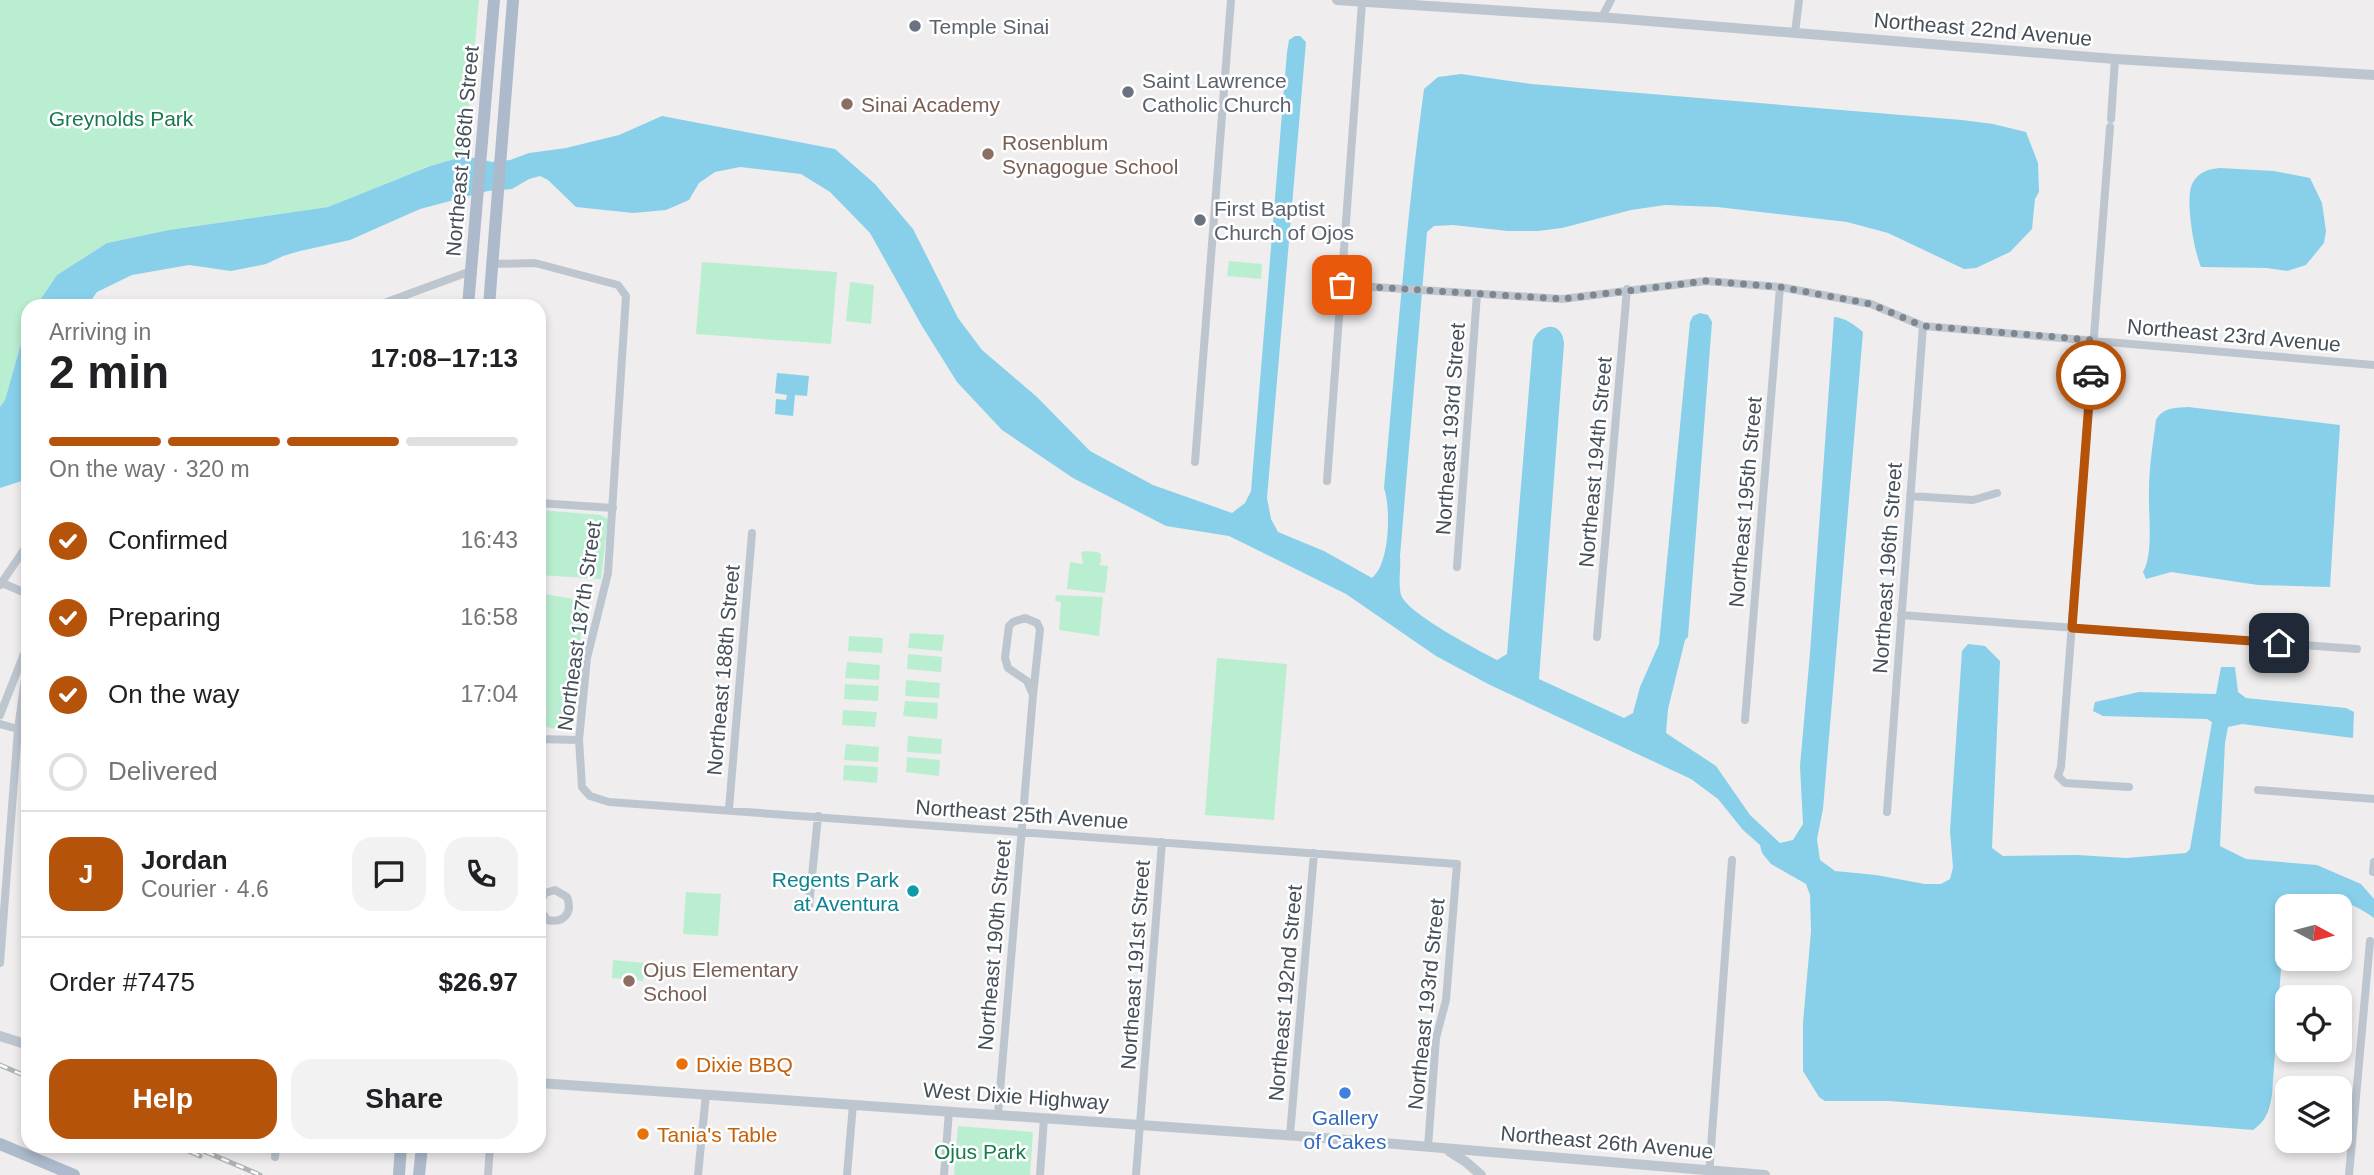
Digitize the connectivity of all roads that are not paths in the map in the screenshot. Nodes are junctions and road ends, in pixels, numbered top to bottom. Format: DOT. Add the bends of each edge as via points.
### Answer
graph roads {
  1 [pos="494,0"];
  2 [pos="513,0"];
  3 [pos="1231,0"];
  4 [pos="1337,0"];
  5 [pos="1611,0"];
  6 [pos="1800,0"];
  7 [pos="1362,3"];
  8 [pos="1602,17"];
  9 [pos="1795,33"];
  10 [pos="2115,59"];
  11 [pos="2374,75"];
  12 [pos="485,115"];
  13 [pos="504,116"];
  14 [pos="492,264"];
  15 [pos="471,271"];
  16 [pos="1342,285"];
  17 [pos="1780,287"];
  18 [pos="1627,289"];
  19 [pos="1477,294"];
  20 [pos="395,299"];
  21 [pos="469,299"];
  22 [pos="490,299"];
  23 [pos="1923,326"];
  24 [pos="2093,340"];
  25 [pos="2374,365"];
  26 [pos="1195,462"];
  27 [pos="1327,481"];
  28 [pos="1997,493"];
  29 [pos="1910,496"];
  30 [pos="546,503"];
  31 [pos="613,508"];
  32 [pos="752,533"];
  33 [pos="21,554"];
  34 [pos="1457,567"];
  35 [pos="1,584"];
  36 [pos="21,591"];
  37 [pos="1902,615"];
  38 [pos="2072,628"];
  39 [pos="1597,637"];
  40 [pos="2357,649"];
  41 [pos="21,662"];
  42 [pos="21,675"];
  43 [pos="15,676"];
  44 [pos="1032,695"];
  45 [pos="21,708"];
  46 [pos="0,715"];
  47 [pos="1745,720"];
  48 [pos="0,723"];
  49 [pos="18,729"];
  50 [pos="546,739"];
  51 [pos="579,740"];
  52 [pos="2129,787"];
  53 [pos="2258,790"];
  54 [pos="586,793"];
  55 [pos="2374,799"];
  56 [pos="729,809"];
  57 [pos="1887,812"];
  58 [pos="818,816"];
  59 [pos="1021,831"];
  60 [pos="1162,842"];
  61 [pos="1314,853"];
  62 [pos="1732,860"];
  63 [pos="2374,862"];
  64 [pos="1457,864"];
  65 [pos="2373,872"];
  66 [pos="546,891"];
  67 [pos="550,891"];
  68 [pos="546,894"];
  69 [pos="809,906"];
  70 [pos="546,919"];
  71 [pos="2370,941"];
  72 [pos="0,960"];
  73 [pos="0,1036"];
  74 [pos="21,1043"];
  75 [pos="546,1083"];
  76 [pos="706,1094"];
  77 [pos="853,1104"];
  78 [pos="949,1111"];
  79 [pos="998,1115"];
  80 [pos="1044,1118"];
  81 [pos="1141,1125"];
  82 [pos="1290,1135"];
  83 [pos="0,1144"];
  84 [pos="1428,1147"];
  85 [pos="1445,1149"];
  86 [pos="21,1153"];
  87 [pos="21,1153"];
  88 [pos="275,1153"];
  89 [pos="400,1153"];
  90 [pos="421,1153"];
  91 [pos="490,1153"];
  92 [pos="275,1157"];
  93 [pos="1709,1173"];
  94 [pos="73,1175"];
  95 [pos="398,1175"];
  96 [pos="419,1175"];
  97 [pos="488,1175"];
  98 [pos="698,1175"];
  99 [pos="847,1175"];
  100 [pos="944,1175"];
  101 [pos="1040,1175"];
  102 [pos="1136,1175"];
  103 [pos="1480,1175"];
  104 [pos="1765,1175"];
  105 [pos="2349,1175"];
  1 -- 12 [label="main road, Northeast 186th Street"];
  2 -- 13 [label="main road, Northeast 186th Street"];
  3 -- 26 [label="street"];
  4 -- 7 [label="street, Northeast 22nd Avenue"];
  5 -- 8 [label="street"];
  6 -- 9 [label="street"];
  7 -- 8 [label="street, Northeast 22nd Avenue"];
  7 -- 16 [label="street"];
  8 -- 9 [label="street, Northeast 22nd Avenue"];
  9 -- 10 [label="street, Northeast 22nd Avenue"];
  10 -- 11 [label="street, Northeast 22nd Avenue"];
  10 -- 24 [label="street"];
  12 -- 13 [label="main road"];
  12 -- 15 [label="main road, Northeast 186th Street"];
  13 -- 14 [label="main road, Northeast 186th Street"];
  14 -- 22 [label="main road, Northeast 186th Street"];
  14 -- 31 [label="street, Northeast 187th Street" via="535,263 618,285 626,296"];
  15 -- 20 [label="street"];
  15 -- 21 [label="main road, Northeast 186th Street"];
  16 -- 19 [label="street, Northeast 23rd Avenue"];
  16 -- 27 [label="street"];
  17 -- 18 [label="street, Northeast 23rd Avenue" via="1706,281"];
  17 -- 23 [label="street, Northeast 23rd Avenue" via="1871,304"];
  17 -- 47 [label="street, Northeast 195th Street"];
  18 -- 19 [label="street, Northeast 23rd Avenue" via="1562,299"];
  18 -- 39 [label="street, Northeast 194th Street"];
  19 -- 34 [label="street, Northeast 193rd Street"];
  23 -- 24 [label="street, Northeast 23rd Avenue"];
  23 -- 29 [label="street, Northeast 196th Street"];
  24 -- 25 [label="street, Northeast 23rd Avenue"];
  24 -- 38 [label="street"];
  28 -- 29 [label="street" via="1973,500"];
  29 -- 37 [label="street, Northeast 196th Street"];
  30 -- 31 [label="street"];
  31 -- 51 [label="street, Northeast 187th Street" via="608,573 587,658"];
  32 -- 56 [label="street, Northeast 188th Street"];
  33 -- 35 [label="street"];
  35 -- 36 [label="street"];
  37 -- 38 [label="street"];
  37 -- 57 [label="street, Northeast 196th Street"];
  38 -- 40 [label="street"];
  38 -- 52 [label="street" via="2058,776 2064,783"];
  41 -- 43 [label="street"];
  42 -- 43 [label="street"];
  43 -- 46 [label="street"];
  44 -- 44 [label="street, Northeast 190th Street" via="1040,629 1025,618 1009,626 1005,657 1008,668 1027,681"];
  44 -- 59 [label="street, Northeast 190th Street"];
  45 -- 49 [label="street"];
  48 -- 49 [label="street"];
  49 -- 72 [label="street"];
  50 -- 51 [label="street"];
  51 -- 54 [label="street, Northeast 187th Street" via="581,783"];
  53 -- 55 [label="street"];
  54 -- 56 [label="street, Northeast 25th Avenue" via="609,802"];
  56 -- 58 [label="street, Northeast 25th Avenue"];
  58 -- 59 [label="street, Northeast 25th Avenue"];
  58 -- 69 [label="street"];
  59 -- 60 [label="street, Northeast 25th Avenue"];
  59 -- 79 [label="street, Northeast 190th Street"];
  60 -- 61 [label="street, Northeast 25th Avenue"];
  60 -- 81 [label="street, Northeast 191st Street"];
  61 -- 64 [label="street, Northeast 25th Avenue"];
  61 -- 82 [label="street, Northeast 192nd Street"];
  62 -- 93 [label="street"];
  63 -- 65 [label="street"];
  64 -- 84 [label="street, Northeast 193rd Street"];
  66 -- 67 [label="street"];
  67 -- 68 [label="street"];
  67 -- 70 [label="street" via="567,897 569,911 558,921"];
  71 -- 105 [label="street"];
  73 -- 74 [label="street"];
  75 -- 76 [label="street, West Dixie Highway"];
  76 -- 77 [label="street, West Dixie Highway"];
  76 -- 98 [label="street"];
  77 -- 78 [label="street, West Dixie Highway"];
  77 -- 99 [label="street"];
  78 -- 79 [label="street, West Dixie Highway"];
  78 -- 100 [label="street"];
  79 -- 80 [label="street, West Dixie Highway"];
  80 -- 81 [label="street, West Dixie Highway"];
  80 -- 101 [label="street"];
  81 -- 82 [label="street, West Dixie Highway"];
  81 -- 102 [label="street, Northeast 191st Street"];
  82 -- 84 [label="street, West Dixie Highway"];
  83 -- 87 [label="main road"];
  84 -- 85 [label="street, West Dixie Highway"];
  85 -- 93 [label="street, Northeast 26th Avenue"];
  85 -- 103 [label="street, West Dixie Highway"];
  86 -- 94 [label="main road"];
  88 -- 92 [label="street"];
  89 -- 95 [label="main road"];
  90 -- 96 [label="main road"];
  91 -- 97 [label="street"];
  93 -- 104 [label="street, Northeast 26th Avenue"];
}
